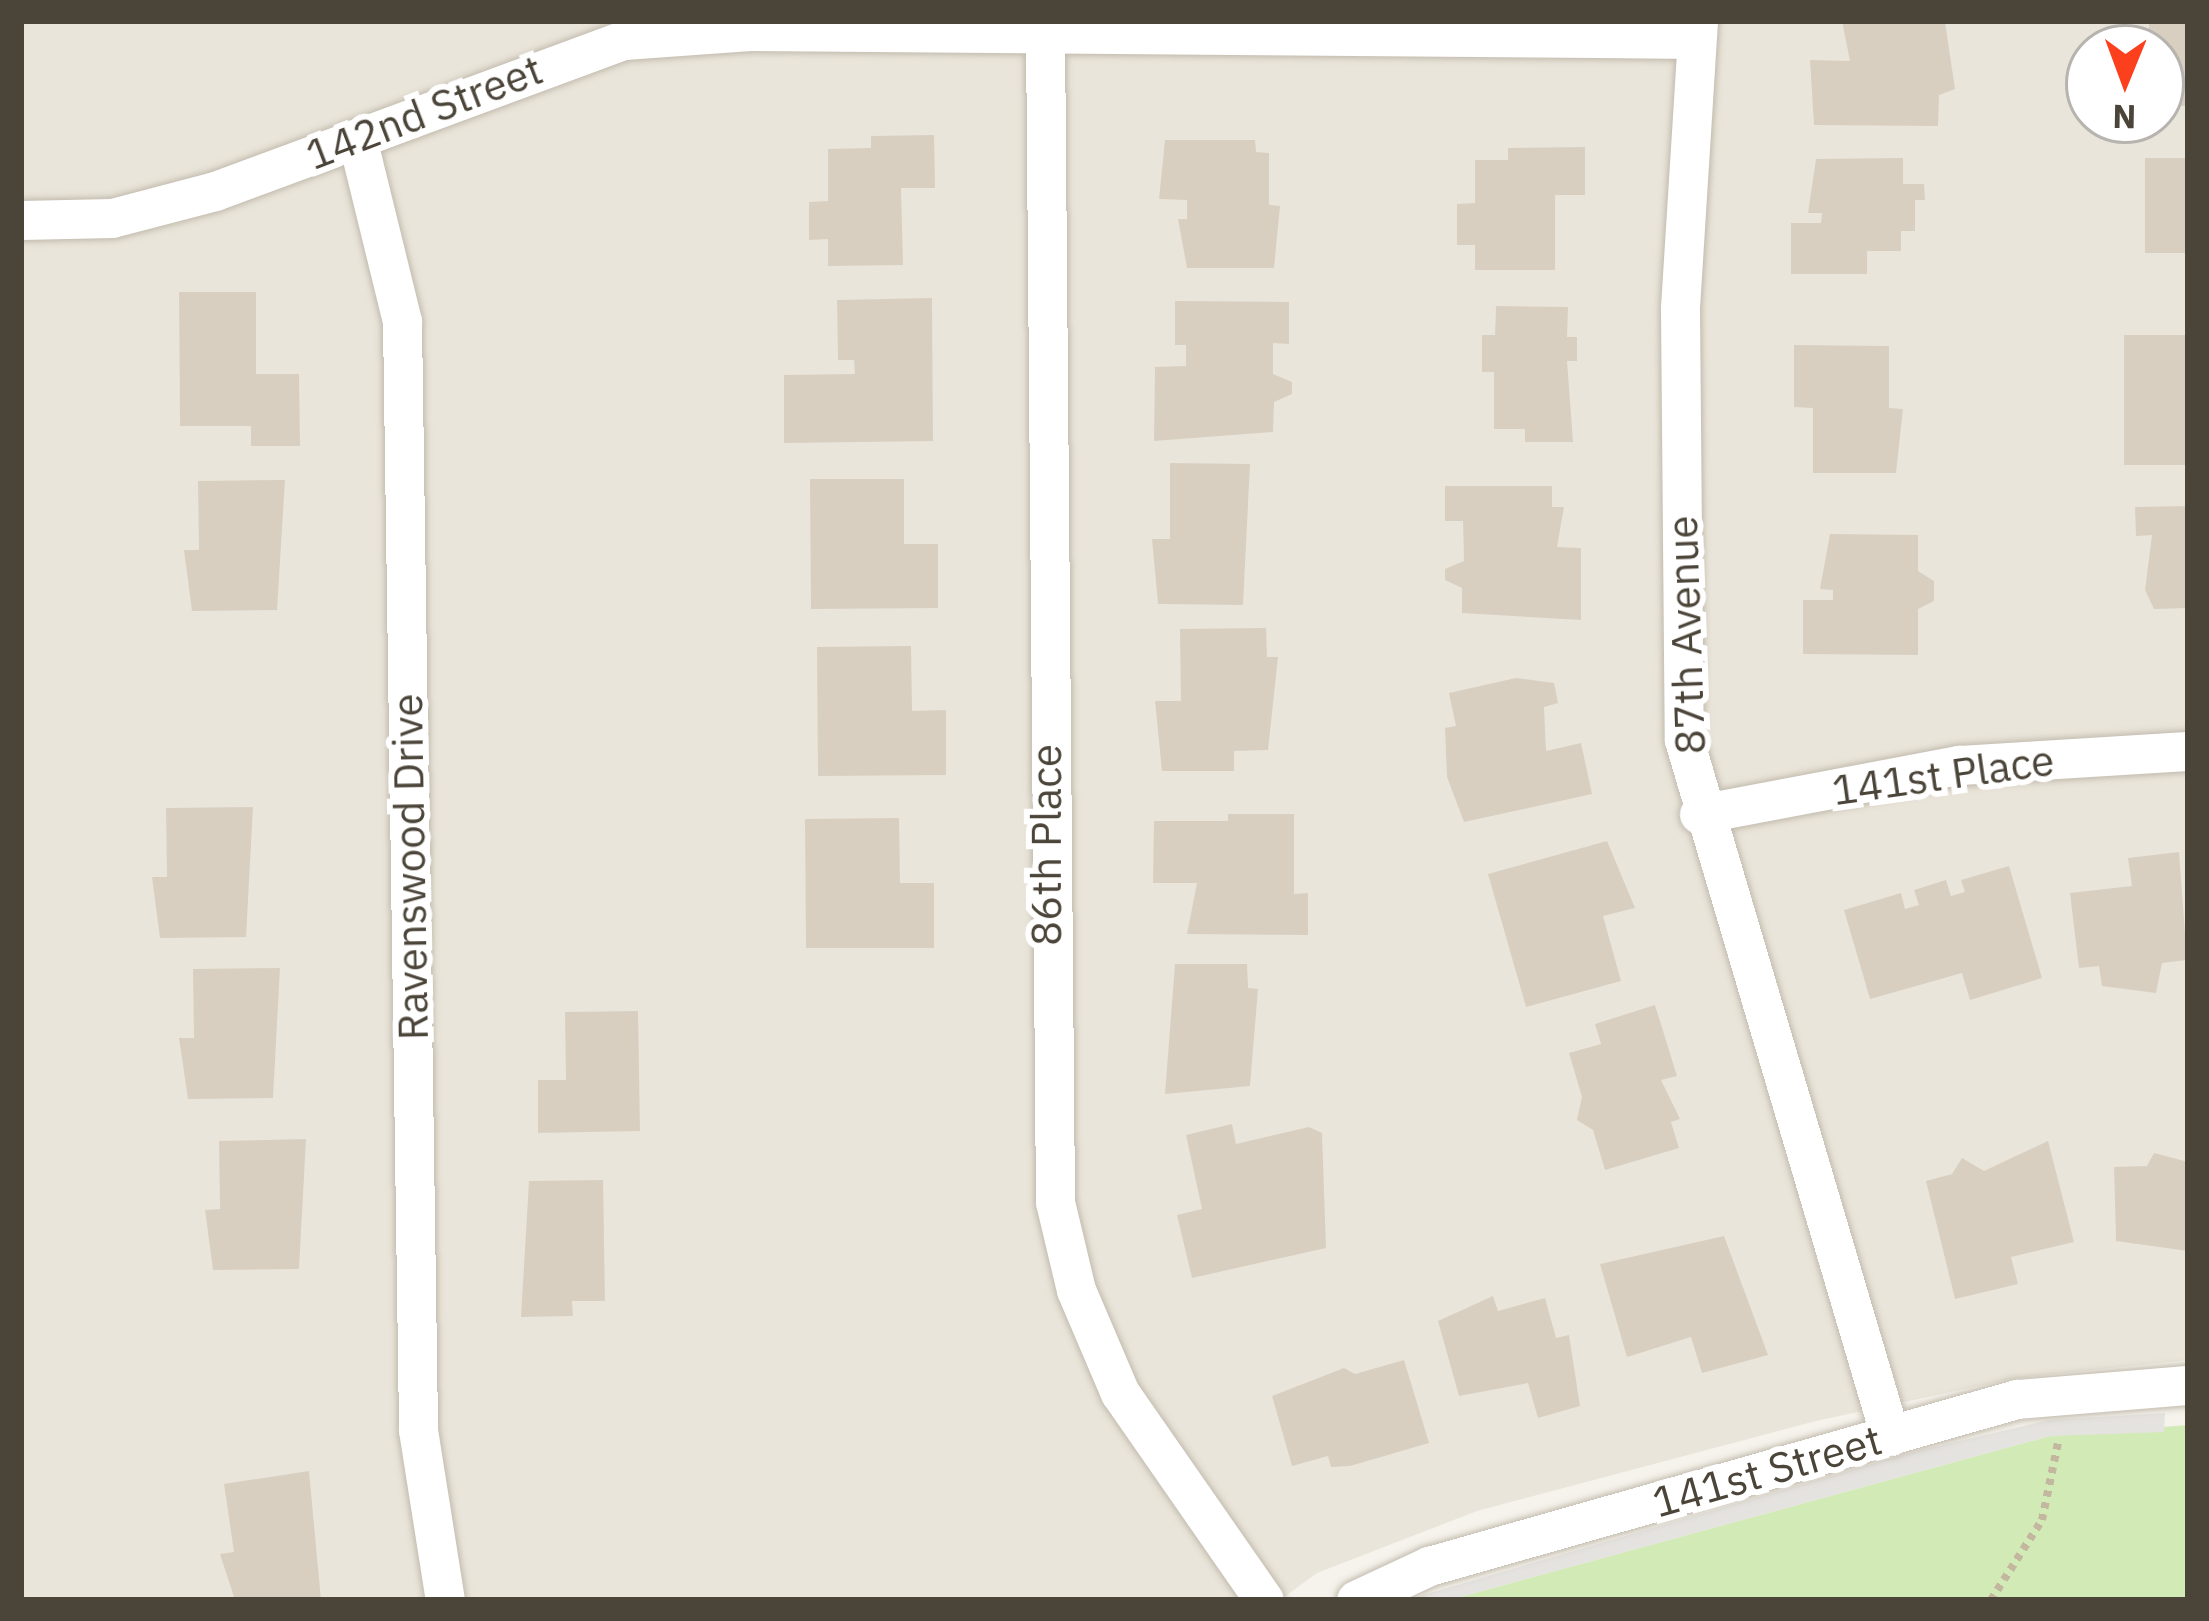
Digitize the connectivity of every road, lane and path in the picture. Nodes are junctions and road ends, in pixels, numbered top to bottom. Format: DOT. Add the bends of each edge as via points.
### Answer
graph roads {
  1 [pos="1697,30"];
  2 [pos="1045,33"];
  3 [pos="358,138"];
  4 [pos="21,220"];
  5 [pos="2188,751"];
  6 [pos="1699,814"];
  7 [pos="2188,1385"];
  8 [pos="1890,1436"];
  9 [pos="2058,1443"];
  10 [pos="445,1600"];
  11 [pos="1264,1600"];
  12 [pos="1357,1600"];
  13 [pos="1990,1600"];
  1 -- 2 [label="street, 142nd Street"];
  1 -- 6 [label="street, 87th Avenue" via="1680,333 1684,740"];
  2 -- 3 [label="street, 142nd Street" via="624,40"];
  2 -- 11 [label="street, 86th Place" via="1046,1063 1055,1202 1076,1290 1120,1393"];
  3 -- 4 [label="street, 142nd Street" via="144,212"];
  3 -- 10 [label="street, Ravenswood Drive" via="403,321 418,1430"];
  5 -- 6 [label="street, 141st Place" via="1959,765"];
  6 -- 8 [label="street, 87th Avenue"];
  7 -- 8 [label="street, 141st Street" via="2017,1400"];
  8 -- 12 [label="street, 141st Street" via="1429,1566"];
  9 -- 13 [label="path" via="2042,1520"];
}
